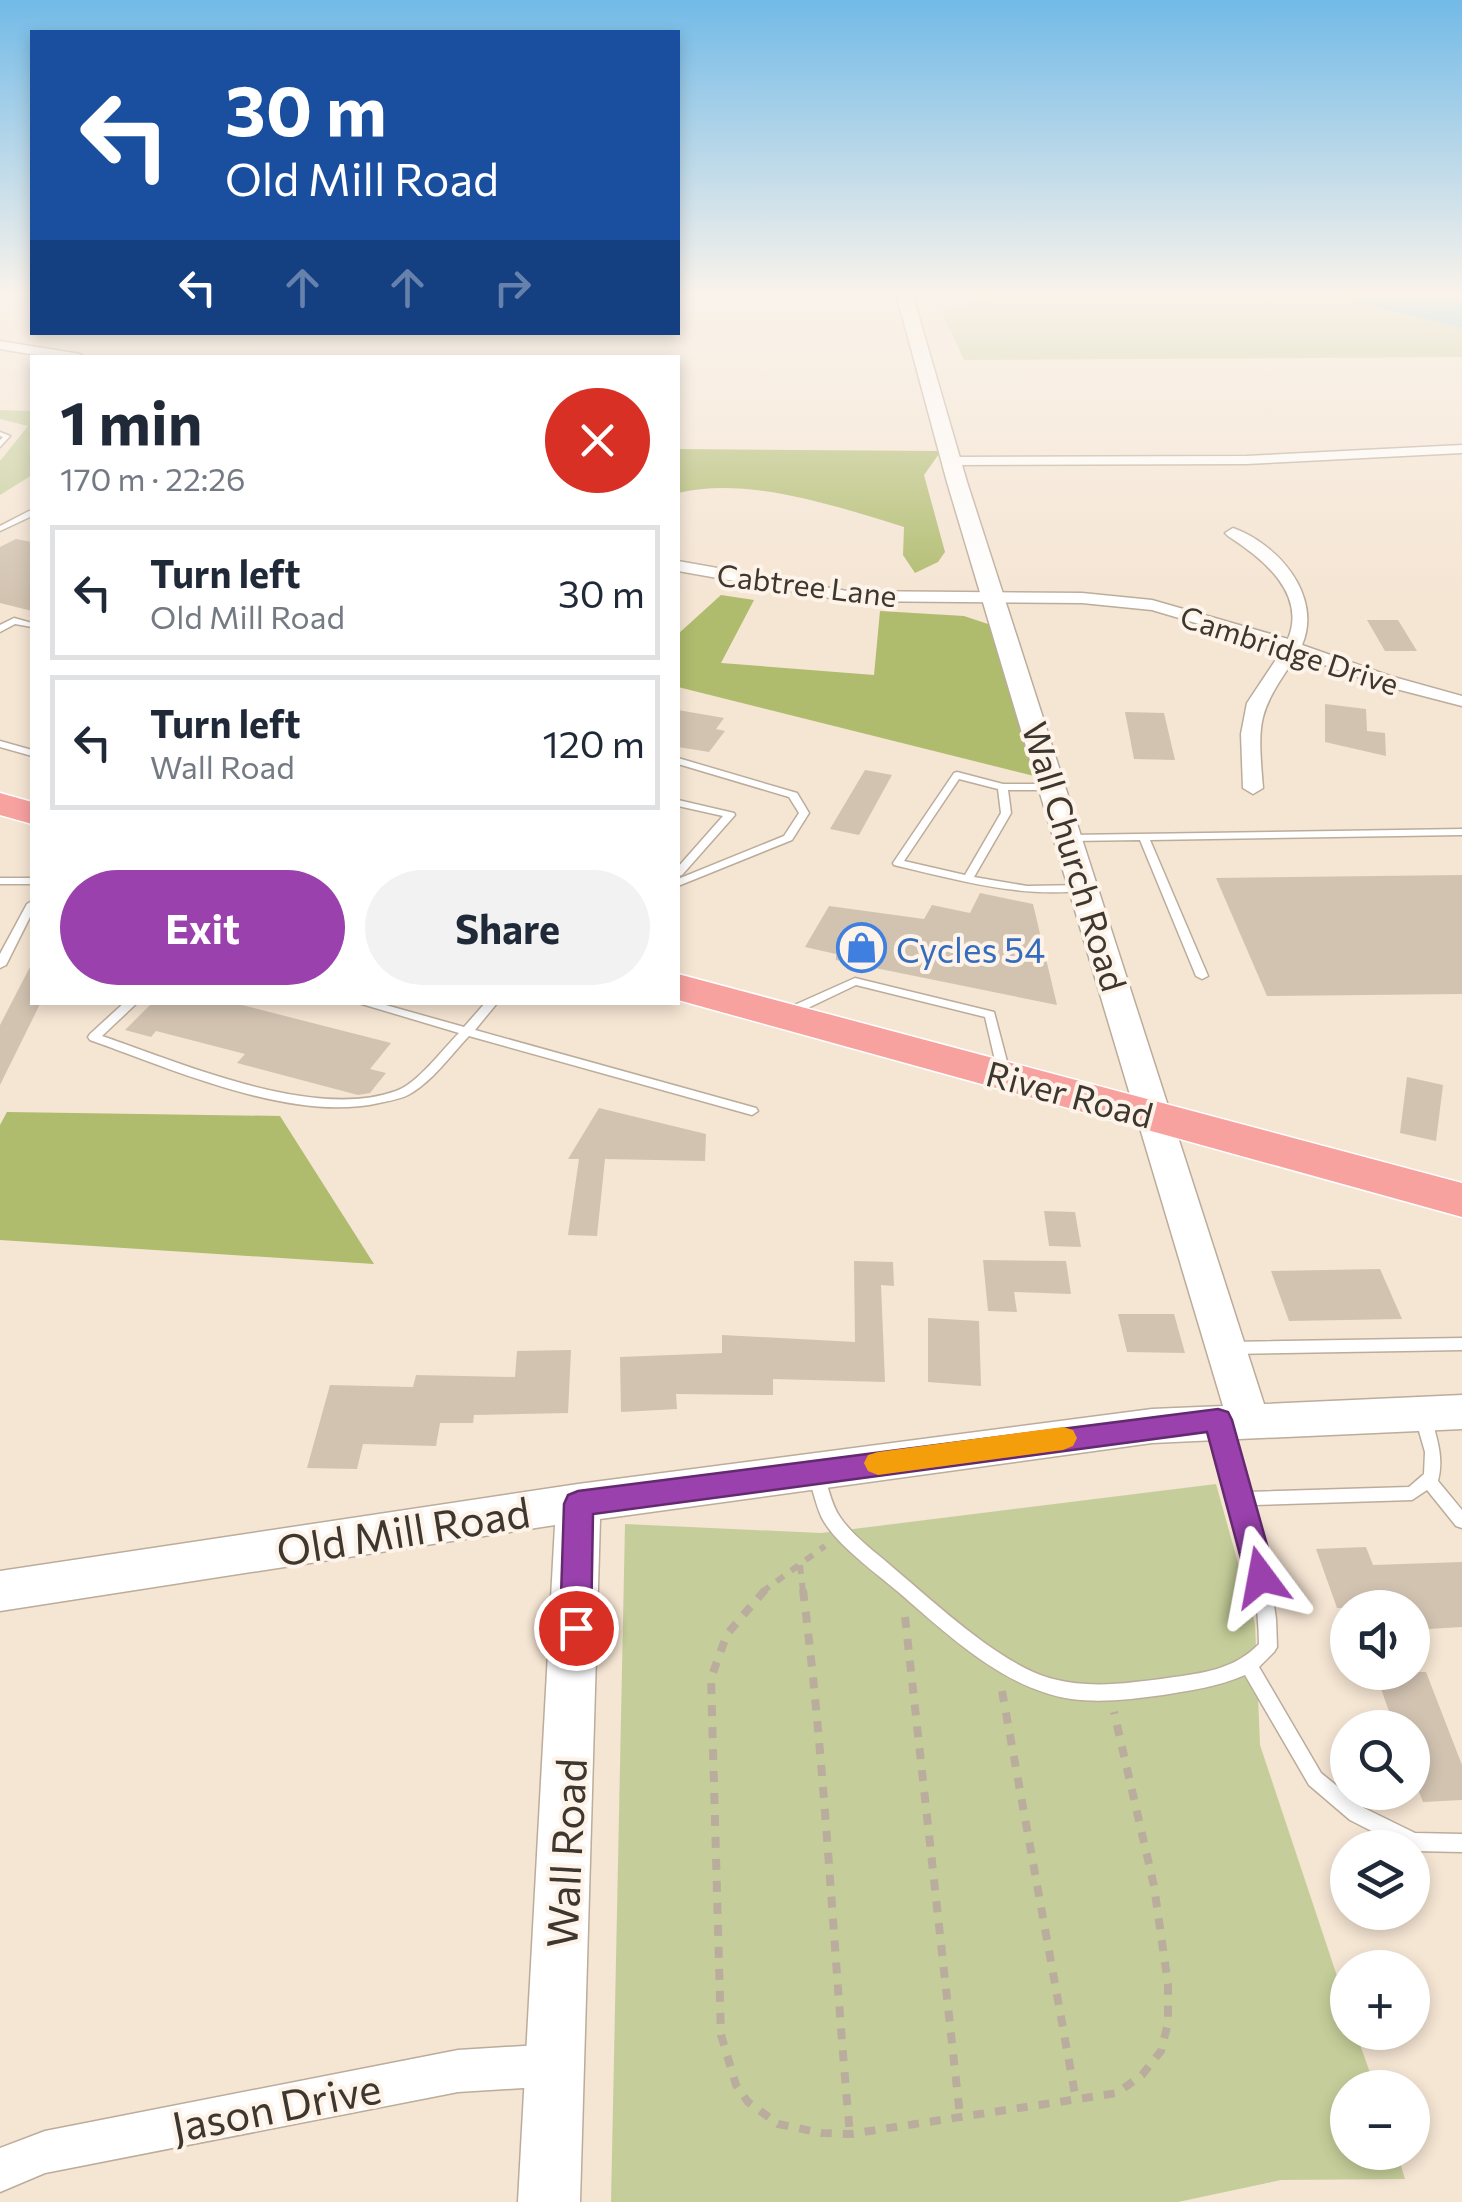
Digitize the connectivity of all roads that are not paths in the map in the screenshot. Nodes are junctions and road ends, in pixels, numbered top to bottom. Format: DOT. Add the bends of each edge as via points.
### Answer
graph roads {
  1 [pos="933,396"];
  2 [pos="0,434"];
  3 [pos="0,444"];
  4 [pos="1462,450"];
  5 [pos="952,461"];
  6 [pos="30,514"];
  7 [pos="0,529"];
  8 [pos="1232,534"];
  9 [pos="680,566"];
  10 [pos="997,597"];
  11 [pos="0,618"];
  12 [pos="14,621"];
  13 [pos="30,625"];
  14 [pos="0,629"];
  15 [pos="1293,649"];
  16 [pos="1462,702"];
  17 [pos="0,744"];
  18 [pos="30,752"];
  19 [pos="680,762"];
  20 [pos="1003,787"];
  21 [pos="1055,787"];
  22 [pos="1253,788"];
  23 [pos="0,804"];
  24 [pos="680,804"];
  25 [pos="30,812"];
  26 [pos="1462,832"];
  27 [pos="1144,837"];
  28 [pos="1070,838"];
  29 [pos="680,871"];
  30 [pos="968,879"];
  31 [pos="0,881"];
  32 [pos="30,881"];
  33 [pos="680,881"];
  34 [pos="1086,888"];
  35 [pos="30,908"];
  36 [pos="0,964"];
  37 [pos="1202,976"];
  38 [pos="680,988"];
  39 [pos="130,1005"];
  40 [pos="371,1005"];
  41 [pos="490,1005"];
  42 [pos="467,1032"];
  43 [pos="752,1112"];
  44 [pos="1150,1114"];
  45 [pos="1462,1200"];
  46 [pos="1462,1344"];
  47 [pos="1227,1348"];
  48 [pos="1442,1412"];
  49 [pos="1233,1420"];
  50 [pos="814,1472"];
  51 [pos="1428,1480"];
  52 [pos="1242,1499"];
  53 [pos="578,1504"];
  54 [pos="1462,1520"];
  55 [pos="0,1591"];
  56 [pos="1250,1668"];
  57 [pos="1462,1844"];
  58 [pos="556,2065"];
  59 [pos="0,2170"];
  60 [pos="548,2202"];
  1 -- 5 [label="street, Wall Church Road"];
  2 -- 3 [label="lane" via="8,436"];
  4 -- 5 [label="street" via="1246,460"];
  5 -- 10 [label="street, Wall Church Road"];
  6 -- 7 [label="lane"];
  8 -- 15 [label="street" via="1266,556 1299,597"];
  9 -- 10 [label="street, Cabtree Lane" via="874,598"];
  10 -- 15 [label="street, Cambridge Drive" via="1148,605 1220,621"];
  10 -- 21 [label="street, Wall Church Road"];
  11 -- 12 [label="lane"];
  12 -- 13 [label="lane"];
  12 -- 14 [label="lane"];
  15 -- 16 [label="street, Cambridge Drive"];
  15 -- 22 [label="street" via="1255,706"];
  17 -- 18 [label="lane"];
  19 -- 33 [label="lane" via="794,795 804,813 788,838"];
  20 -- 21 [label="lane"];
  20 -- 30 [label="lane" via="1006,813"];
  20 -- 30 [label="lane" via="957,776 898,863"];
  21 -- 28 [label="street, Wall Church Road"];
  23 -- 25 [label="highway"];
  24 -- 29 [label="lane" via="730,816"];
  26 -- 27 [label="lane"];
  27 -- 28 [label="lane"];
  27 -- 37 [label="lane"];
  28 -- 34 [label="street, Wall Church Road"];
  30 -- 34 [label="lane" via="1027,889"];
  31 -- 32 [label="lane"];
  34 -- 44 [label="street, Wall Church Road"];
  35 -- 36 [label="lane"];
  38 -- 44 [label="highway, River Road"];
  39 -- 42 [label="lane" via="94,1037 285,1099 402,1094"];
  40 -- 42 [label="lane"];
  41 -- 42 [label="lane"];
  42 -- 43 [label="lane"];
  44 -- 45 [label="highway, River Road"];
  44 -- 47 [label="street, Wall Church Road"];
  46 -- 47 [label="lane"];
  47 -- 49 [label="street, Wall Church Road"];
  48 -- 49 [label="street, Old Mill Road"];
  48 -- 51 [label="lane"];
  49 -- 50 [label="street, Old Mill Road"];
  49 -- 52 [label="lane"];
  50 -- 53 [label="street, Old Mill Road"];
  50 -- 56 [label="lane" via="843,1534 1002,1664 1038,1682 1110,1694"];
  51 -- 52 [label="lane" via="1412,1493"];
  51 -- 54 [label="lane"];
  52 -- 56 [label="lane" via="1269,1610 1268,1647"];
  53 -- 55 [label="street, Old Mill Road"];
  53 -- 58 [label="street, Wall Road"];
  56 -- 57 [label="lane" via="1316,1779 1357,1814 1414,1842"];
  58 -- 59 [label="street, Jason Drive" via="439,2074 45,2152"];
  58 -- 60 [label="street, Wall Road"];
}
